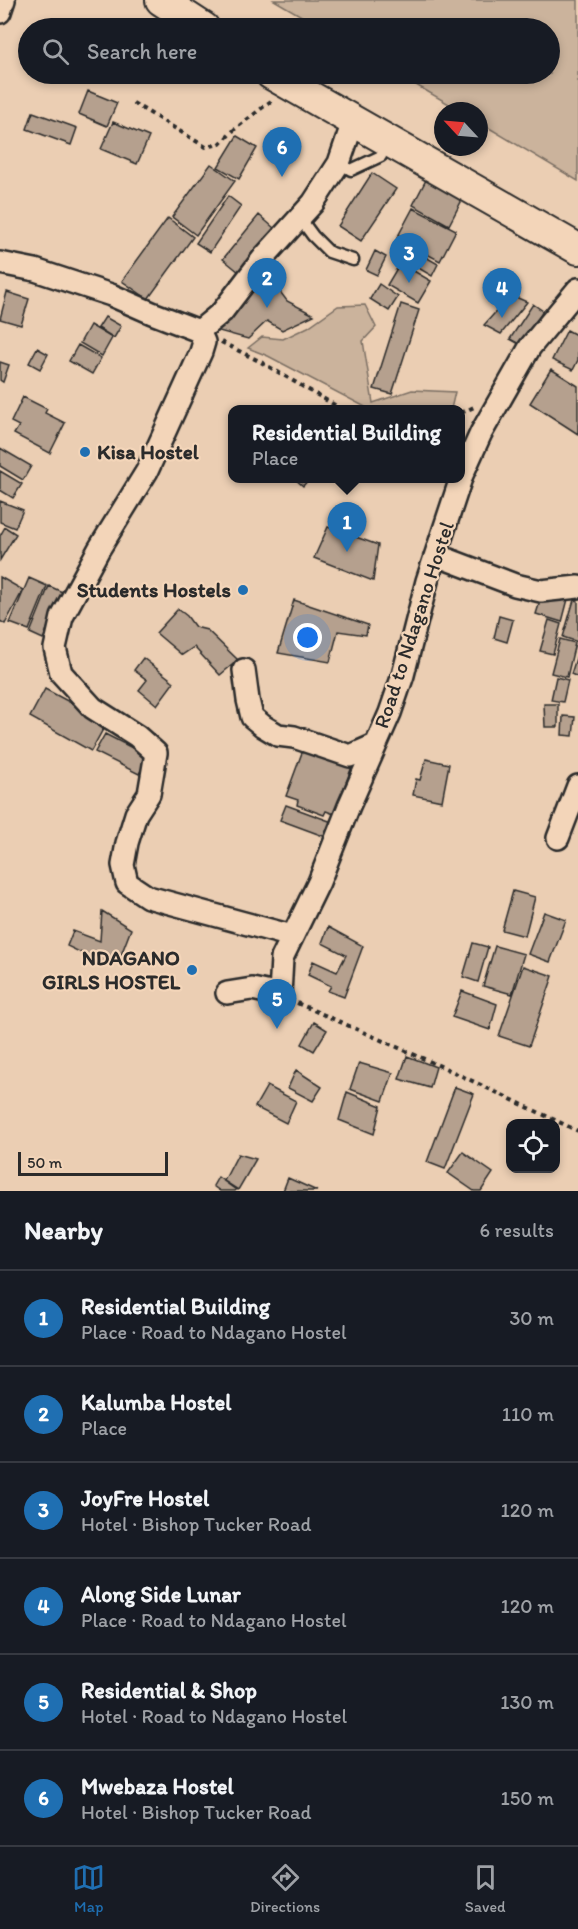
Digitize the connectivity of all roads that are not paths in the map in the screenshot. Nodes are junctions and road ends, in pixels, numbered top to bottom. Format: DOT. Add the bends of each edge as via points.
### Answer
graph roads {
  1 [pos="4,0"];
  2 [pos="161,0"];
  3 [pos="0,12"];
  4 [pos="189,18"];
  5 [pos="287,84"];
  6 [pos="353,122"];
  7 [pos="381,156"];
  8 [pos="339,163"];
  9 [pos="299,216"];
  10 [pos="578,249"];
  11 [pos="353,260"];
  12 [pos="0,264"];
  13 [pos="578,289"];
  14 [pos="199,331"];
  15 [pos="465,469"];
  16 [pos="459,483"];
  17 [pos="436,555"];
  18 [pos="578,587"];
  19 [pos="244,670"];
  20 [pos="375,745"];
  21 [pos="578,786"];
  22 [pos="558,838"];
  23 [pos="292,936"];
  24 [pos="227,993"];
  1 -- 3 [label="street"];
  2 -- 4 [label="main road"];
  5 -- 6 [label="main road"];
  6 -- 8 [label="street"];
  6 -- 10 [label="main road"];
  7 -- 8 [label="lane" via="351,170"];
  8 -- 9 [label="street" via="313,203"];
  9 -- 11 [label="lane" via="329,252"];
  9 -- 14 [label="street" via="222,312"];
  12 -- 14 [label="street" via="35,270 111,295"];
  13 -- 15 [label="street, Road to Ndagano Hostel" via="530,347"];
  14 -- 23 [label="street" via="204,342 197,362 147,471 62,617 55,648 61,673 93,708 156,753 149,794 135,814 126,843 123,865 127,883 148,897"];
  16 -- 17 [label="street, Road to Ndagano Hostel"];
  17 -- 18 [label="street" via="541,591"];
  17 -- 20 [label="street, Road to Ndagano Hostel" via="403,675"];
  19 -- 20 [label="street" via="252,717 278,735 350,756"];
  20 -- 23 [label="street, Road to Ndagano Hostel" via="319,882"];
  21 -- 22 [label="street"];
  23 -- 24 [label="street, Road to Ndagano Hostel" via="282,958 280,996 252,989"];
}
